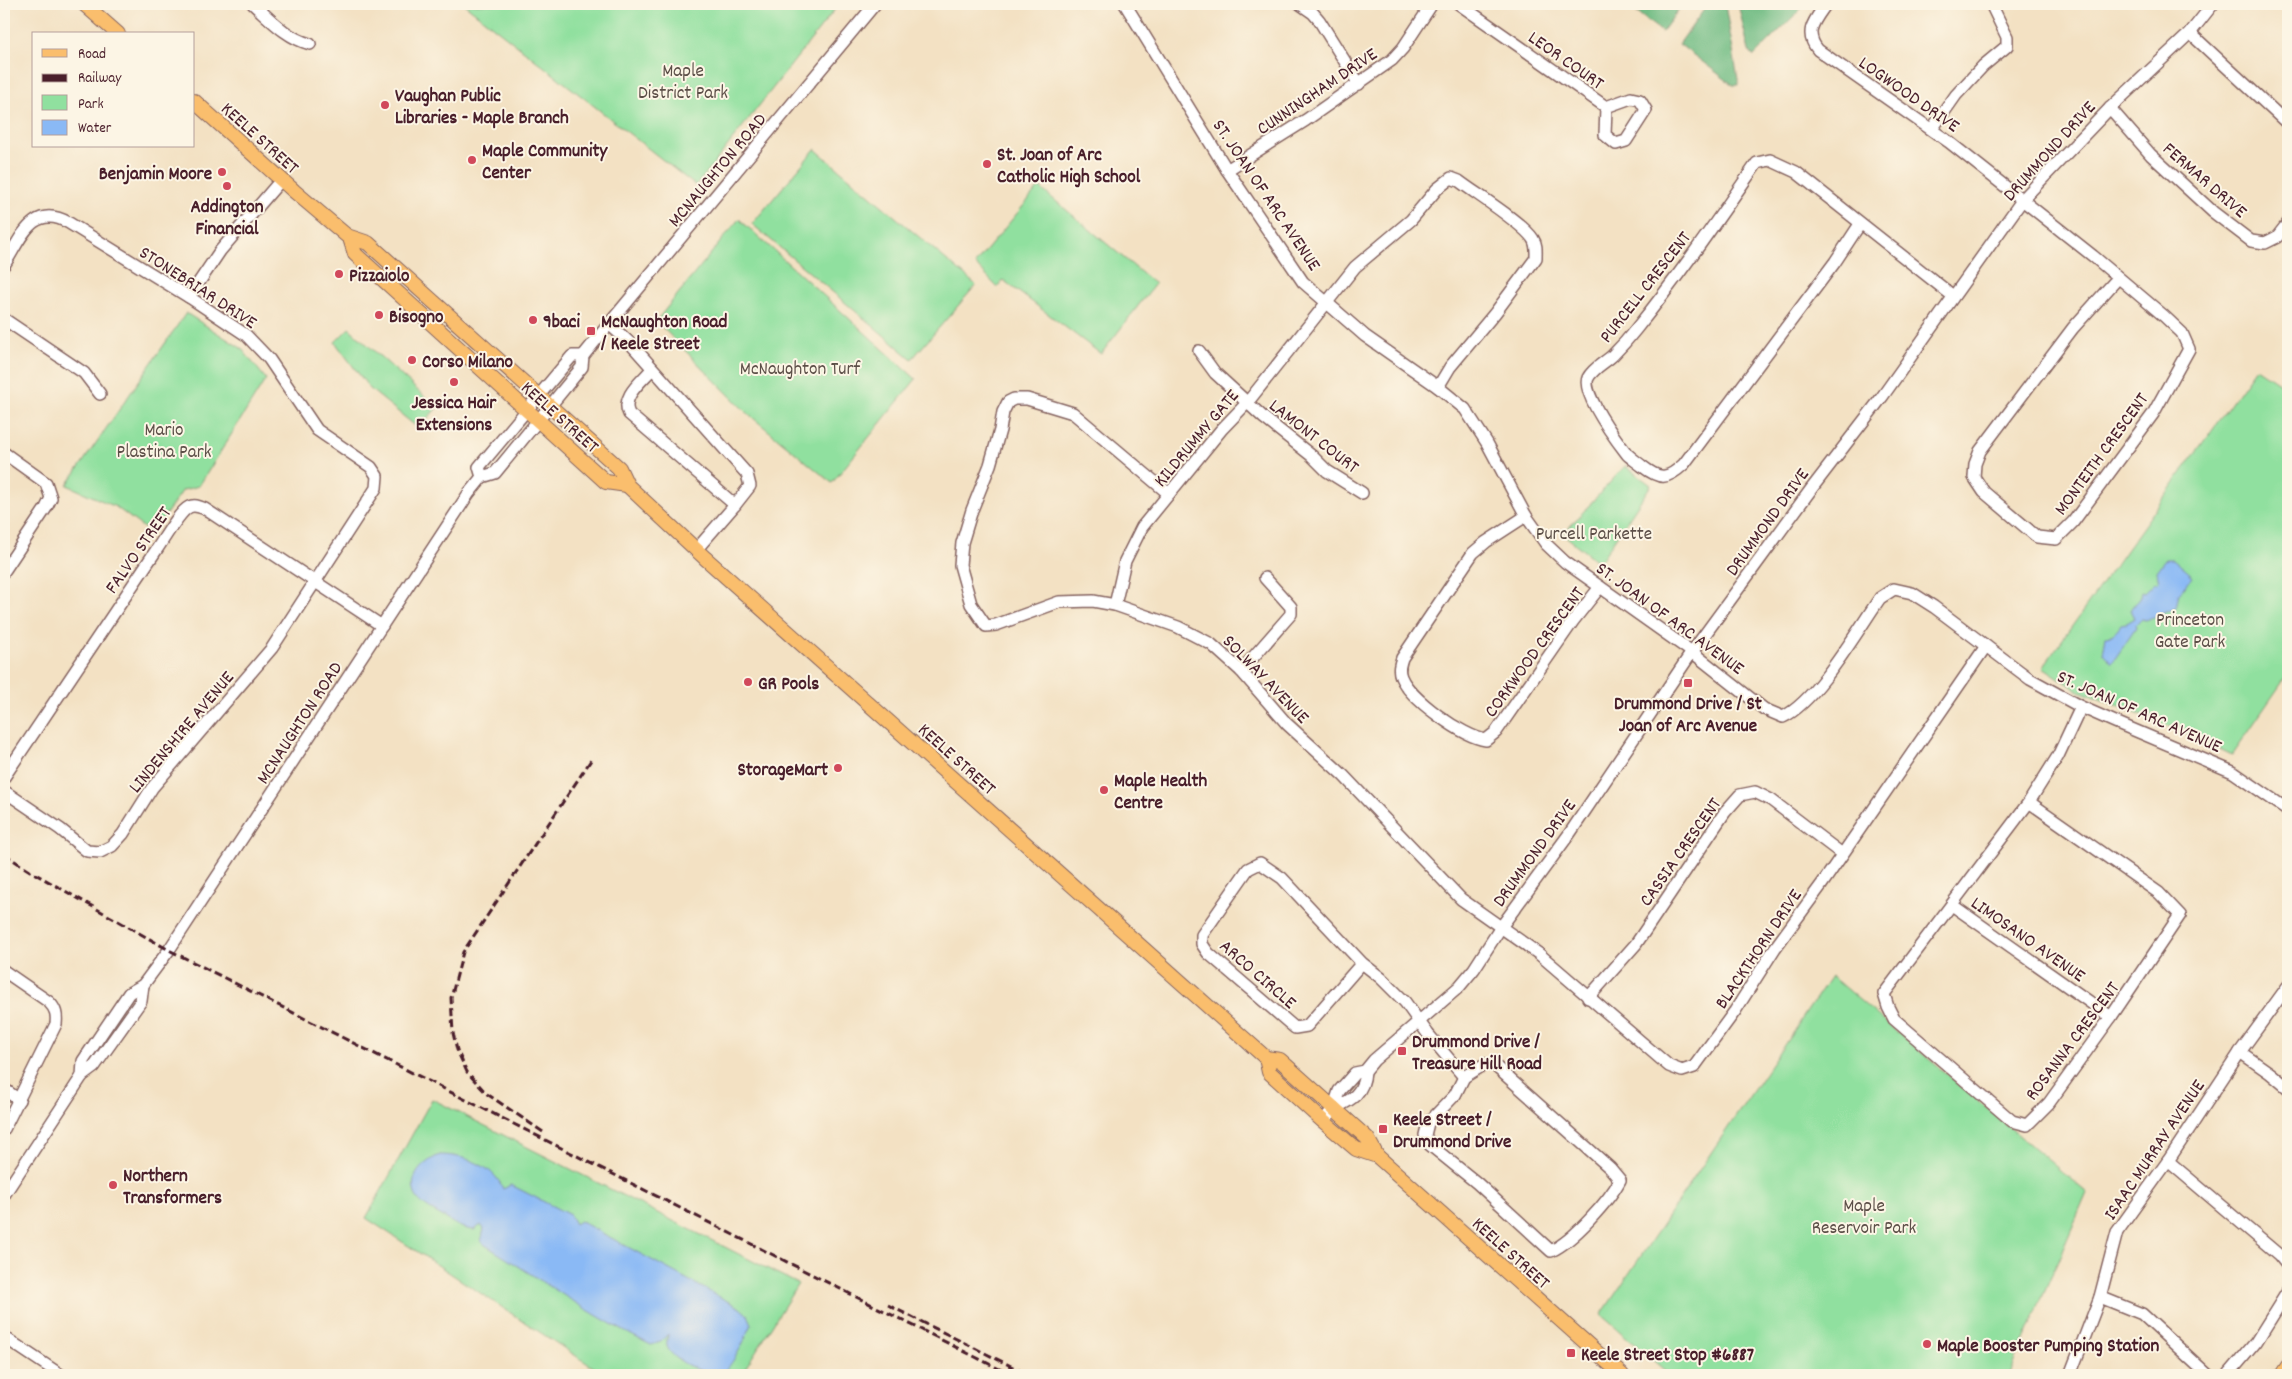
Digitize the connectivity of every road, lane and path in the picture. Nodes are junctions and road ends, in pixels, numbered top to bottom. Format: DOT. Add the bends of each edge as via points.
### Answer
graph roads {
  1 [pos="84,4"];
  2 [pos="253,4"];
  3 [pos="875,4"];
  4 [pos="1125,4"];
  5 [pos="1300,4"];
  6 [pos="1432,4"];
  7 [pos="1458,4"];
  8 [pos="1826,4"];
  9 [pos="1991,4"];
  10 [pos="2213,4"];
  11 [pos="116,32"];
  12 [pos="2190,32"];
  13 [pos="310,44"];
  14 [pos="1359,84"];
  15 [pos="195,102"];
  16 [pos="1606,108"];
  17 [pos="2110,108"];
  18 [pos="2288,124"];
  19 [pos="1932,128"];
  20 [pos="1227,170"];
  21 [pos="281,180"];
  22 [pos="2023,199"];
  23 [pos="2288,223"];
  24 [pos="1860,224"];
  25 [pos="350,238"];
  26 [pos="4,265"];
  27 [pos="2118,278"];
  28 [pos="1953,296"];
  29 [pos="189,297"];
  30 [pos="1326,303"];
  31 [pos="4,319"];
  32 [pos="609,324"];
  33 [pos="1199,351"];
  34 [pos="583,356"];
  35 [pos="652,369"];
  36 [pos="1438,386"];
  37 [pos="100,394"];
  38 [pos="538,396"];
  39 [pos="1247,403"];
  40 [pos="549,407"];
  41 [pos="526,411"];
  42 [pos="537,420"];
  43 [pos="4,452"];
  44 [pos="482,477"];
  45 [pos="626,485"];
  46 [pos="1362,493"];
  47 [pos="1169,494"];
  48 [pos="735,505"];
  49 [pos="1526,516"];
  50 [pos="696,550"];
  51 [pos="4,571"];
  52 [pos="1265,578"];
  53 [pos="315,582"];
  54 [pos="1600,588"];
  55 [pos="1116,605"];
  56 [pos="382,626"];
  57 [pos="1986,646"];
  58 [pos="1692,652"];
  59 [pos="1241,671"];
  60 [pos="2081,707"];
  61 [pos="4,777"];
  62 [pos="4,791"];
  63 [pos="2029,802"];
  64 [pos="2288,810"];
  65 [pos="1842,854"];
  66 [pos="1952,905"];
  67 [pos="1501,927"];
  68 [pos="1362,963"];
  69 [pos="4,971"];
  70 [pos="2288,986"];
  71 [pos="1588,998"];
  72 [pos="2112,1016"];
  73 [pos="1419,1021"];
  74 [pos="2240,1052"];
  75 [pos="1266,1058"];
  76 [pos="1464,1077"];
  77 [pos="2288,1088"];
  78 [pos="4,1089"];
  79 [pos="19,1100"];
  80 [pos="1333,1109"];
  81 [pos="1323,1121"];
  82 [pos="4,1129"];
  83 [pos="1377,1156"];
  84 [pos="2168,1161"];
  85 [pos="4,1195"];
  86 [pos="2288,1266"];
  87 [pos="2288,1292"];
  88 [pos="2100,1297"];
  89 [pos="4,1337"];
  90 [pos="2288,1366"];
  91 [pos="62,1375"];
  92 [pos="1622,1375"];
  93 [pos="2070,1375"];
  94 [pos="2208,1375"];
  95 [pos="2228,1375"];
  96 [pos="2282,1375"];
  1 -- 11 [label="main road"];
  2 -- 13 [label="street" via="296,40"];
  3 -- 32 [label="street, MCNAUGHTON ROAD"];
  4 -- 20 [label="street, ST. JOAN OF ARC AVENUE"];
  5 -- 14 [label="street" via="1320,20"];
  6 -- 14 [label="street, CUNNINGHAM DRIVE" via="1403,48"];
  7 -- 16 [label="street, LEOR COURT"];
  8 -- 19 [label="street, LOGWOOD DRIVE" via="1809,33 1812,43"];
  9 -- 19 [label="street" via="2007,37 2007,46 1956,95"];
  10 -- 12 [label="street, DRUMMOND DRIVE"];
  12 -- 17 [label="street, DRUMMOND DRIVE"];
  12 -- 18 [label="street"];
  14 -- 20 [label="street, CUNNINGHAM DRIVE"];
  15 -- 21 [label="main road, KEELE STREET"];
  17 -- 22 [label="street, DRUMMOND DRIVE"];
  17 -- 23 [label="street, FERMAR DRIVE" via="2151,156 2213,212 2251,241 2265,243 2277,238"];
  19 -- 22 [label="street, LOGWOOD DRIVE"];
  20 -- 30 [label="street, ST. JOAN OF ARC AVENUE" via="1292,267"];
  21 -- 25 [label="main road, KEELE STREET"];
  21 -- 29 [label="street" via="220,251"];
  22 -- 27 [label="street, MONTEITH CRESCENT"];
  22 -- 28 [label="street, DRUMMOND DRIVE"];
  24 -- 24 [label="street, PURCELL CRESCENT" via="1796,172 1770,160 1757,163 1637,327 1588,378 1588,390 1601,416 1628,455 1656,475 1665,477 1684,464"];
  24 -- 28 [label="street, PURCELL CRESCENT"];
  25 -- 38 [label="main road, KEELE STREET" via="368,243"];
  25 -- 41 [label="main road, KEELE STREET" via="354,254"];
  26 -- 29 [label="street, STONEBRIAR DRIVE" via="29,225 49,215 69,223"];
  27 -- 27 [label="street, MONTEITH CRESCENT" via="2073,328 1980,451 1975,464 1974,477 1984,492 2038,537 2056,539 2073,522 2153,414 2189,349 2182,333"];
  28 -- 58 [label="street, DRUMMOND DRIVE"];
  29 -- 53 [label="street, STONEBRIAR DRIVE" via="246,335 269,359 317,430 371,467 377,476 376,488"];
  30 -- 36 [label="street, ST. JOAN OF ARC AVENUE" via="1365,336"];
  30 -- 36 [label="street, KILDRUMMY GATE" via="1355,267 1411,220 1451,178 1524,228 1534,239 1536,258 1450,366"];
  30 -- 39 [label="street, KILDRUMMY GATE"];
  31 -- 37 [label="street" via="84,373"];
  32 -- 34 [label="street, MCNAUGHTON ROAD"];
  32 -- 35 [label="street"];
  33 -- 39 [label="street, LAMONT COURT" via="1215,373"];
  34 -- 38 [label="street, MCNAUGHTON ROAD" via="572,356"];
  34 -- 40 [label="street, MCNAUGHTON ROAD" via="582,367"];
  35 -- 48 [label="street" via="747,474 750,486"];
  35 -- 48 [label="street" via="627,399 627,412"];
  36 -- 49 [label="street, ST. JOAN OF ARC AVENUE" via="1465,409 1475,423"];
  38 -- 40 [label="main road, KEELE STREET"];
  38 -- 41 [label="street, MCNAUGHTON ROAD"];
  39 -- 46 [label="street, LAMONT COURT" via="1327,471"];
  39 -- 47 [label="street, KILDRUMMY GATE"];
  40 -- 42 [label="street, MCNAUGHTON ROAD"];
  40 -- 45 [label="main road, KEELE STREET" via="619,468"];
  41 -- 42 [label="main road, KEELE STREET"];
  41 -- 44 [label="street, MCNAUGHTON ROAD" via="479,467"];
  42 -- 44 [label="street, MCNAUGHTON ROAD" via="495,473"];
  42 -- 45 [label="main road, KEELE STREET" via="606,482"];
  43 -- 51 [label="street" via="46,483 51,498"];
  44 -- 56 [label="street, MCNAUGHTON ROAD"];
  45 -- 50 [label="main road, KEELE STREET"];
  47 -- 55 [label="street, KILDRUMMY GATE" via="1131,546"];
  47 -- 55 [label="street, SOLWAY AVENUE" via="1073,413 1028,399 1014,399 1004,407 990,465 962,543 960,565 971,604 986,626 1058,602"];
  48 -- 50 [label="street"];
  49 -- 54 [label="street, ST. JOAN OF ARC AVENUE" via="1546,544"];
  49 -- 54 [label="street, CORKWOOD CRESCENT" via="1473,553 1402,658 1401,677 1433,712 1462,732 1486,740 1496,732 1573,621"];
  50 -- 75 [label="main road, KEELE STREET"];
  52 -- 59 [label="street" via="1291,606 1291,614"];
  53 -- 56 [label="street, FALVO STREET"];
  53 -- 61 [label="street, FALVO STREET" via="205,509 189,507 157,549"];
  53 -- 62 [label="street, LINDENSHIRE AVENUE" via="272,648 152,788 112,846 100,852 87,851"];
  54 -- 58 [label="street, ST. JOAN OF ARC AVENUE"];
  55 -- 59 [label="street, SOLWAY AVENUE" via="1197,635"];
  56 -- 85 [label="street, MCNAUGHTON ROAD" via="169,950 143,985 129,993 83,1061 82,1076"];
  57 -- 58 [label="street, ST. JOAN OF ARC AVENUE" via="1912,593 1894,589 1880,598 1815,689 1795,712 1783,717 1764,709"];
  57 -- 60 [label="street, ST. JOAN OF ARC AVENUE" via="2030,679"];
  57 -- 65 [label="street, BLACKTHORN DRIVE"];
  58 -- 67 [label="street, DRUMMOND DRIVE" via="1570,833"];
  59 -- 67 [label="street, SOLWAY AVENUE" via="1287,724 1343,775 1456,894"];
  60 -- 63 [label="street, ROSANNA CRESCENT" via="2058,756"];
  60 -- 64 [label="street, ST. JOAN OF ARC AVENUE" via="2233,772"];
  63 -- 66 [label="street, ROSANNA CRESCENT"];
  63 -- 72 [label="street, ROSANNA CRESCENT" via="2159,893 2180,915"];
  65 -- 71 [label="street, CASSIA CRESCENT" via="1771,800 1755,792 1740,795 1725,812 1636,944"];
  65 -- 71 [label="street, BLACKTHORN DRIVE" via="1694,1067 1682,1070 1669,1066"];
  66 -- 72 [label="street, LIMOSANO AVENUE"];
  66 -- 72 [label="street, ROSANNA CRESCENT" via="1884,994 1894,1019 2012,1120 2026,1125 2049,1103"];
  67 -- 71 [label="street, BLACKTHORN DRIVE"];
  67 -- 73 [label="street, DRUMMOND DRIVE" via="1459,987"];
  68 -- 68 [label="street, ARCO CIRCLE" via="1282,878 1260,863 1248,869 1202,935 1202,944 1208,953 1295,1028 1307,1026"];
  68 -- 73 [label="street, ARCO CIRCLE" via="1405,1002"];
  69 -- 79 [label="street" via="49,1002 55,1008 56,1016 56,1024"];
  70 -- 74 [label="street, ISAAC MURRAY AVENUE"];
  73 -- 76 [label="street, ARCO CIRCLE"];
  73 -- 80 [label="street, DRUMMOND DRIVE" via="1374,1060 1365,1071 1364,1084 1350,1101"];
  74 -- 77 [label="street"];
  74 -- 84 [label="street, ISAAC MURRAY AVENUE"];
  75 -- 80 [label="main road, KEELE STREET" via="1280,1060"];
  75 -- 81 [label="main road, KEELE STREET" via="1269,1072"];
  76 -- 76 [label="street" via="1455,1095 1428,1123 1425,1135 1430,1146 1477,1183 1551,1251 1563,1245 1613,1195 1620,1180 1494,1065 1485,1064"];
  78 -- 79 [label="street"];
  79 -- 82 [label="street"];
  80 -- 81 [label="street, DRUMMOND DRIVE"];
  80 -- 83 [label="main road, KEELE STREET" via="1367,1138"];
  81 -- 83 [label="main road, KEELE STREET" via="1356,1149"];
  83 -- 92 [label="main road, KEELE STREET"];
  84 -- 86 [label="street" via="2279,1254"];
  84 -- 88 [label="street, ISAAC MURRAY AVENUE" via="2117,1232"];
  87 -- 95 [label="street" via="2256,1342"];
  88 -- 93 [label="street, ISAAC MURRAY AVENUE"];
  88 -- 94 [label="street" via="2142,1314"];
  89 -- 91 [label="street"];
  90 -- 96 [label="main road"];
}
